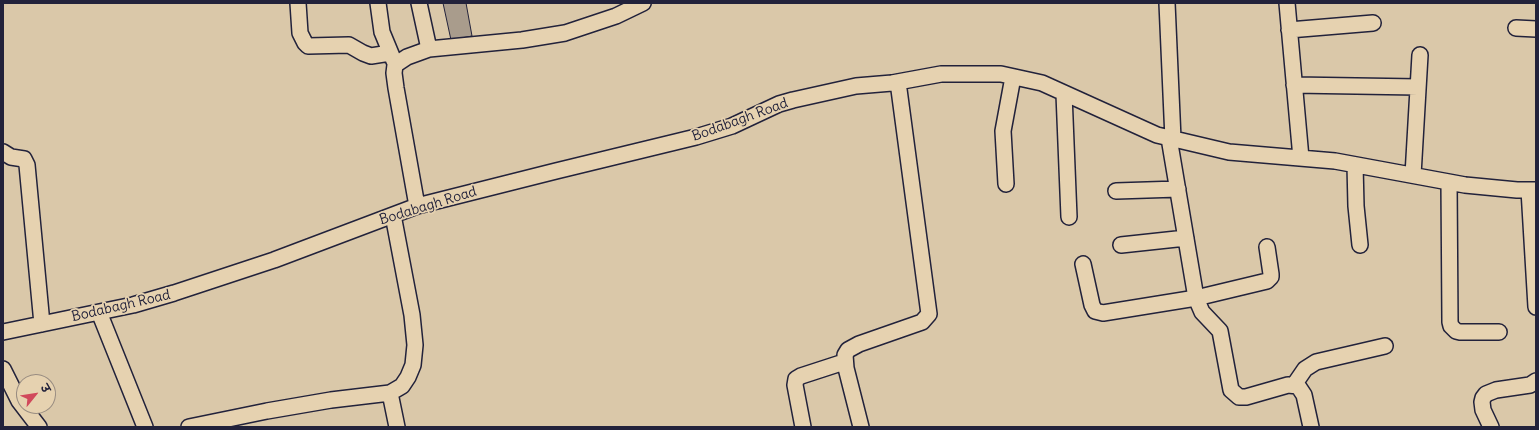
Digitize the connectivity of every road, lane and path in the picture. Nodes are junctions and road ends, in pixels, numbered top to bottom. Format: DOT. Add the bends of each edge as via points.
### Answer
graph roads {
  1 [pos="298,3"];
  2 [pos="378,3"];
  3 [pos="419,3"];
  4 [pos="642,3"];
  5 [pos="1167,3"];
  6 [pos="1287,3"];
  7 [pos="1373,24"];
  8 [pos="1516,28"];
  9 [pos="1536,29"];
  10 [pos="1289,30"];
  11 [pos="429,49"];
  12 [pos="1420,55"];
  13 [pos="393,59"];
  14 [pos="1013,77"];
  15 [pos="895,83"];
  16 [pos="1294,86"];
  17 [pos="1418,87"];
  18 [pos="1064,94"];
  19 [pos="1171,138"];
  20 [pos="3,152"];
  21 [pos="1301,158"];
  22 [pos="1355,165"];
  23 [pos="1413,176"];
  24 [pos="1449,182"];
  25 [pos="1006,184"];
  26 [pos="1178,189"];
  27 [pos="1533,190"];
  28 [pos="1116,191"];
  29 [pos="417,206"];
  30 [pos="393,215"];
  31 [pos="1069,217"];
  32 [pos="1186,238"];
  33 [pos="1121,244"];
  34 [pos="1360,246"];
  35 [pos="1267,247"];
  36 [pos="1083,264"];
  37 [pos="1196,298"];
  38 [pos="1536,307"];
  39 [pos="99,312"];
  40 [pos="42,324"];
  41 [pos="3,332"];
  42 [pos="1499,332"];
  43 [pos="1385,346"];
  44 [pos="844,362"];
  45 [pos="3,369"];
  46 [pos="1536,382"];
  47 [pos="1294,385"];
  48 [pos="390,393"];
  49 [pos="39,427"];
  50 [pos="145,427"];
  51 [pos="190,427"];
  52 [pos="397,427"];
  53 [pos="803,427"];
  54 [pos="861,427"];
  55 [pos="1311,427"];
  56 [pos="1491,427"];
  1 -- 13 [label="street" via="300,33 308,46 350,45 372,56"];
  2 -- 13 [label="street" via="382,32"];
  3 -- 11 [label="street"];
  4 -- 11 [label="street" via="616,16 564,33 522,40"];
  5 -- 19 [label="street"];
  6 -- 10 [label="street"];
  7 -- 10 [label="street"];
  8 -- 9 [label="street"];
  10 -- 16 [label="street"];
  11 -- 13 [label="street"];
  12 -- 17 [label="street"];
  13 -- 29 [label="street"];
  14 -- 15 [label="street, Bodabagh Road" via="1002,74 941,74"];
  14 -- 18 [label="street, Bodabagh Road" via="1042,83"];
  14 -- 25 [label="street" via="1003,131"];
  15 -- 29 [label="street, Bodabagh Road" via="856,86 779,104 732,126 696,137"];
  15 -- 44 [label="street" via="929,314 922,322 852,347 845,355"];
  16 -- 17 [label="street"];
  16 -- 21 [label="street"];
  17 -- 23 [label="street"];
  18 -- 19 [label="street, Bodabagh Road" via="1150,132"];
  18 -- 31 [label="street"];
  19 -- 21 [label="street, Bodabagh Road" via="1229,152"];
  19 -- 26 [label="street"];
  20 -- 40 [label="street" via="11,157 24,159 27,165"];
  21 -- 22 [label="street, Bodabagh Road"];
  22 -- 23 [label="street, Bodabagh Road"];
  22 -- 34 [label="street"];
  23 -- 24 [label="street, Bodabagh Road"];
  24 -- 27 [label="street, Bodabagh Road"];
  24 -- 42 [label="street" via="1451,326 1456,332"];
  26 -- 28 [label="street"];
  26 -- 32 [label="street"];
  27 -- 38 [label="street"];
  29 -- 30 [label="street, Bodabagh Road"];
  30 -- 39 [label="street, Bodabagh Road" via="218,279 133,305"];
  30 -- 48 [label="street" via="412,315 415,345 413,365 408,377 402,386"];
  32 -- 33 [label="street"];
  32 -- 37 [label="street"];
  35 -- 37 [label="street" via="1270,280"];
  36 -- 37 [label="street" via="1092,305 1099,313"];
  37 -- 47 [label="street" via="1202,312 1220,331 1229,384 1235,394 1246,397"];
  39 -- 40 [label="street, Bodabagh Road"];
  39 -- 50 [label="street"];
  40 -- 41 [label="street, Bodabagh Road"];
  43 -- 47 [label="street" via="1316,362 1305,369"];
  44 -- 53 [label="street" via="796,379"];
  44 -- 54 [label="street"];
  45 -- 49 [label="street" via="10,385"];
  46 -- 56 [label="street" via="1486,394 1482,402 1483,410"];
  47 -- 55 [label="street" via="1301,389 1304,395"];
  48 -- 51 [label="street" via="266,411"];
  48 -- 52 [label="street"];
}
